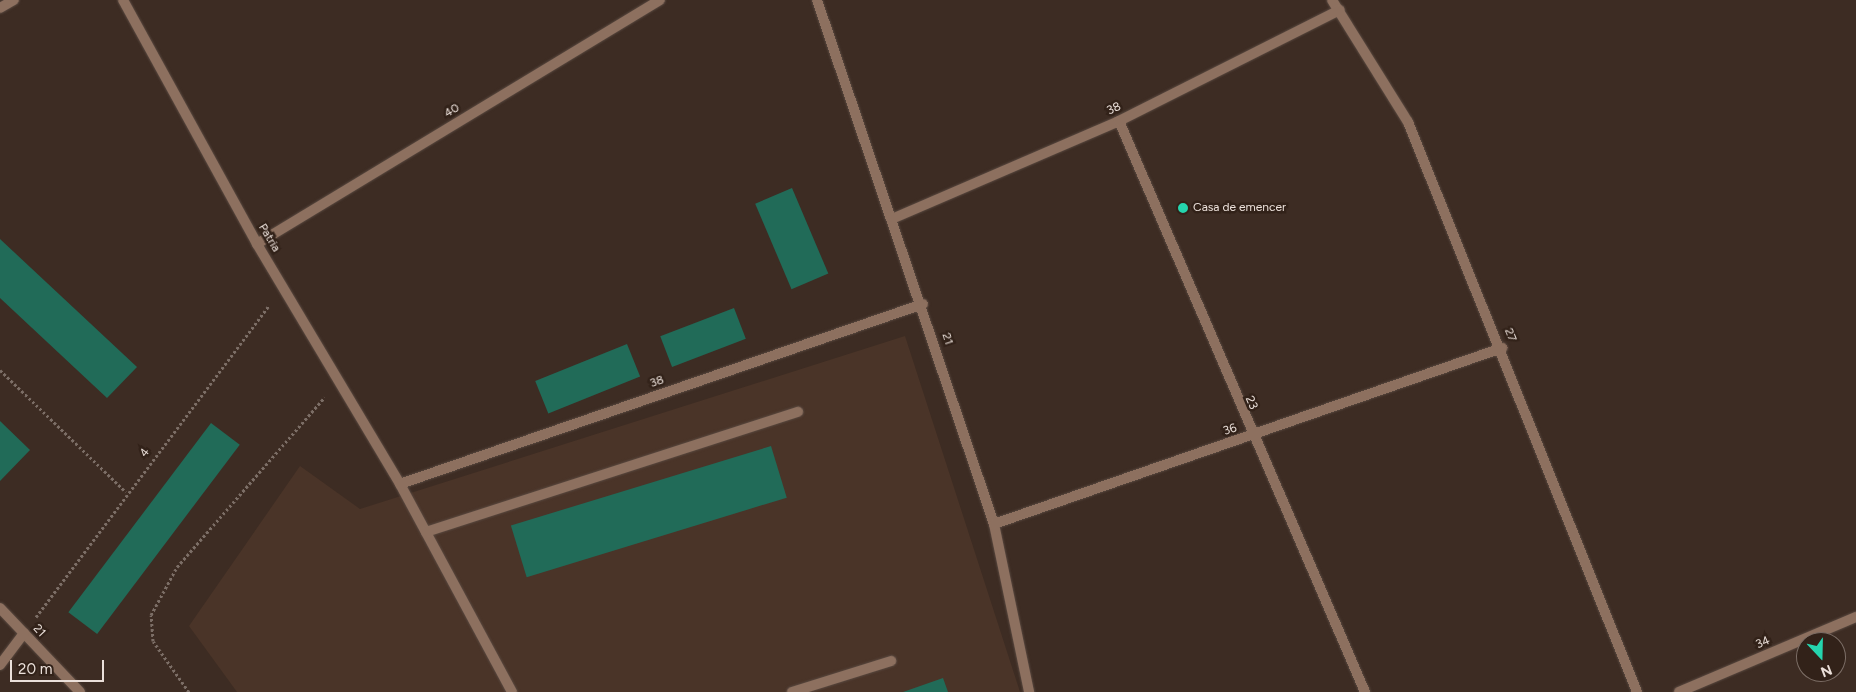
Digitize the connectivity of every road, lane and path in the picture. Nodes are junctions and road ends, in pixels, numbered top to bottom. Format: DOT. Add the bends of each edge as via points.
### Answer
graph roads {
  1 [pos="14,0"];
  2 [pos="124,0"];
  3 [pos="660,0"];
  4 [pos="817,0"];
  5 [pos="1332,0"];
  6 [pos="0,8"];
  7 [pos="1340,10"];
  8 [pos="1120,120"];
  9 [pos="894,218"];
  10 [pos="258,244"];
  11 [pos="285,285"];
  12 [pos="923,304"];
  13 [pos="1502,348"];
  14 [pos="0,370"];
  15 [pos="338,381"];
  16 [pos="798,412"];
  17 [pos="1252,436"];
  18 [pos="400,484"];
  19 [pos="126,492"];
  20 [pos="994,524"];
  21 [pos="426,532"];
  22 [pos="0,608"];
  23 [pos="1856,617"];
  24 [pos="24,633"];
  25 [pos="891,661"];
  26 [pos="0,665"];
  27 [pos="80,692"];
  28 [pos="189,692"];
  29 [pos="512,692"];
  30 [pos="792,692"];
  31 [pos="1029,692"];
  32 [pos="1365,692"];
  33 [pos="1637,692"];
  34 [pos="1680,692"];
  1 -- 6 [label="street"];
  2 -- 10 [label="street, Patria"];
  3 -- 10 [label="street, 40"];
  4 -- 9 [label="street, 21"];
  5 -- 7 [label="street, 27"];
  7 -- 8 [label="street, 38"];
  7 -- 13 [label="street, 27" via="1408,122"];
  8 -- 9 [label="street, 38"];
  8 -- 17 [label="street, 23"];
  9 -- 12 [label="street, 21"];
  10 -- 11 [label="street, Patria"];
  11 -- 15 [label="street, Patria"];
  11 -- 19 [label="path, 4"];
  12 -- 18 [label="street, 38"];
  12 -- 20 [label="street, 21"];
  13 -- 17 [label="street, 36"];
  13 -- 33 [label="street, 27"];
  14 -- 19 [label="path"];
  15 -- 18 [label="street, Patria"];
  15 -- 28 [label="path" via="177,567 151,615 154,641"];
  16 -- 21 [label="street"];
  17 -- 20 [label="street, 36"];
  17 -- 32 [label="street, 23"];
  18 -- 21 [label="street, Patria"];
  19 -- 24 [label="path, 4"];
  20 -- 31 [label="street, 21"];
  21 -- 29 [label="street, Patria"];
  22 -- 24 [label="street, 21"];
  23 -- 34 [label="street, 34"];
  24 -- 26 [label="street"];
  24 -- 27 [label="street, 21"];
  25 -- 30 [label="street"];
}
